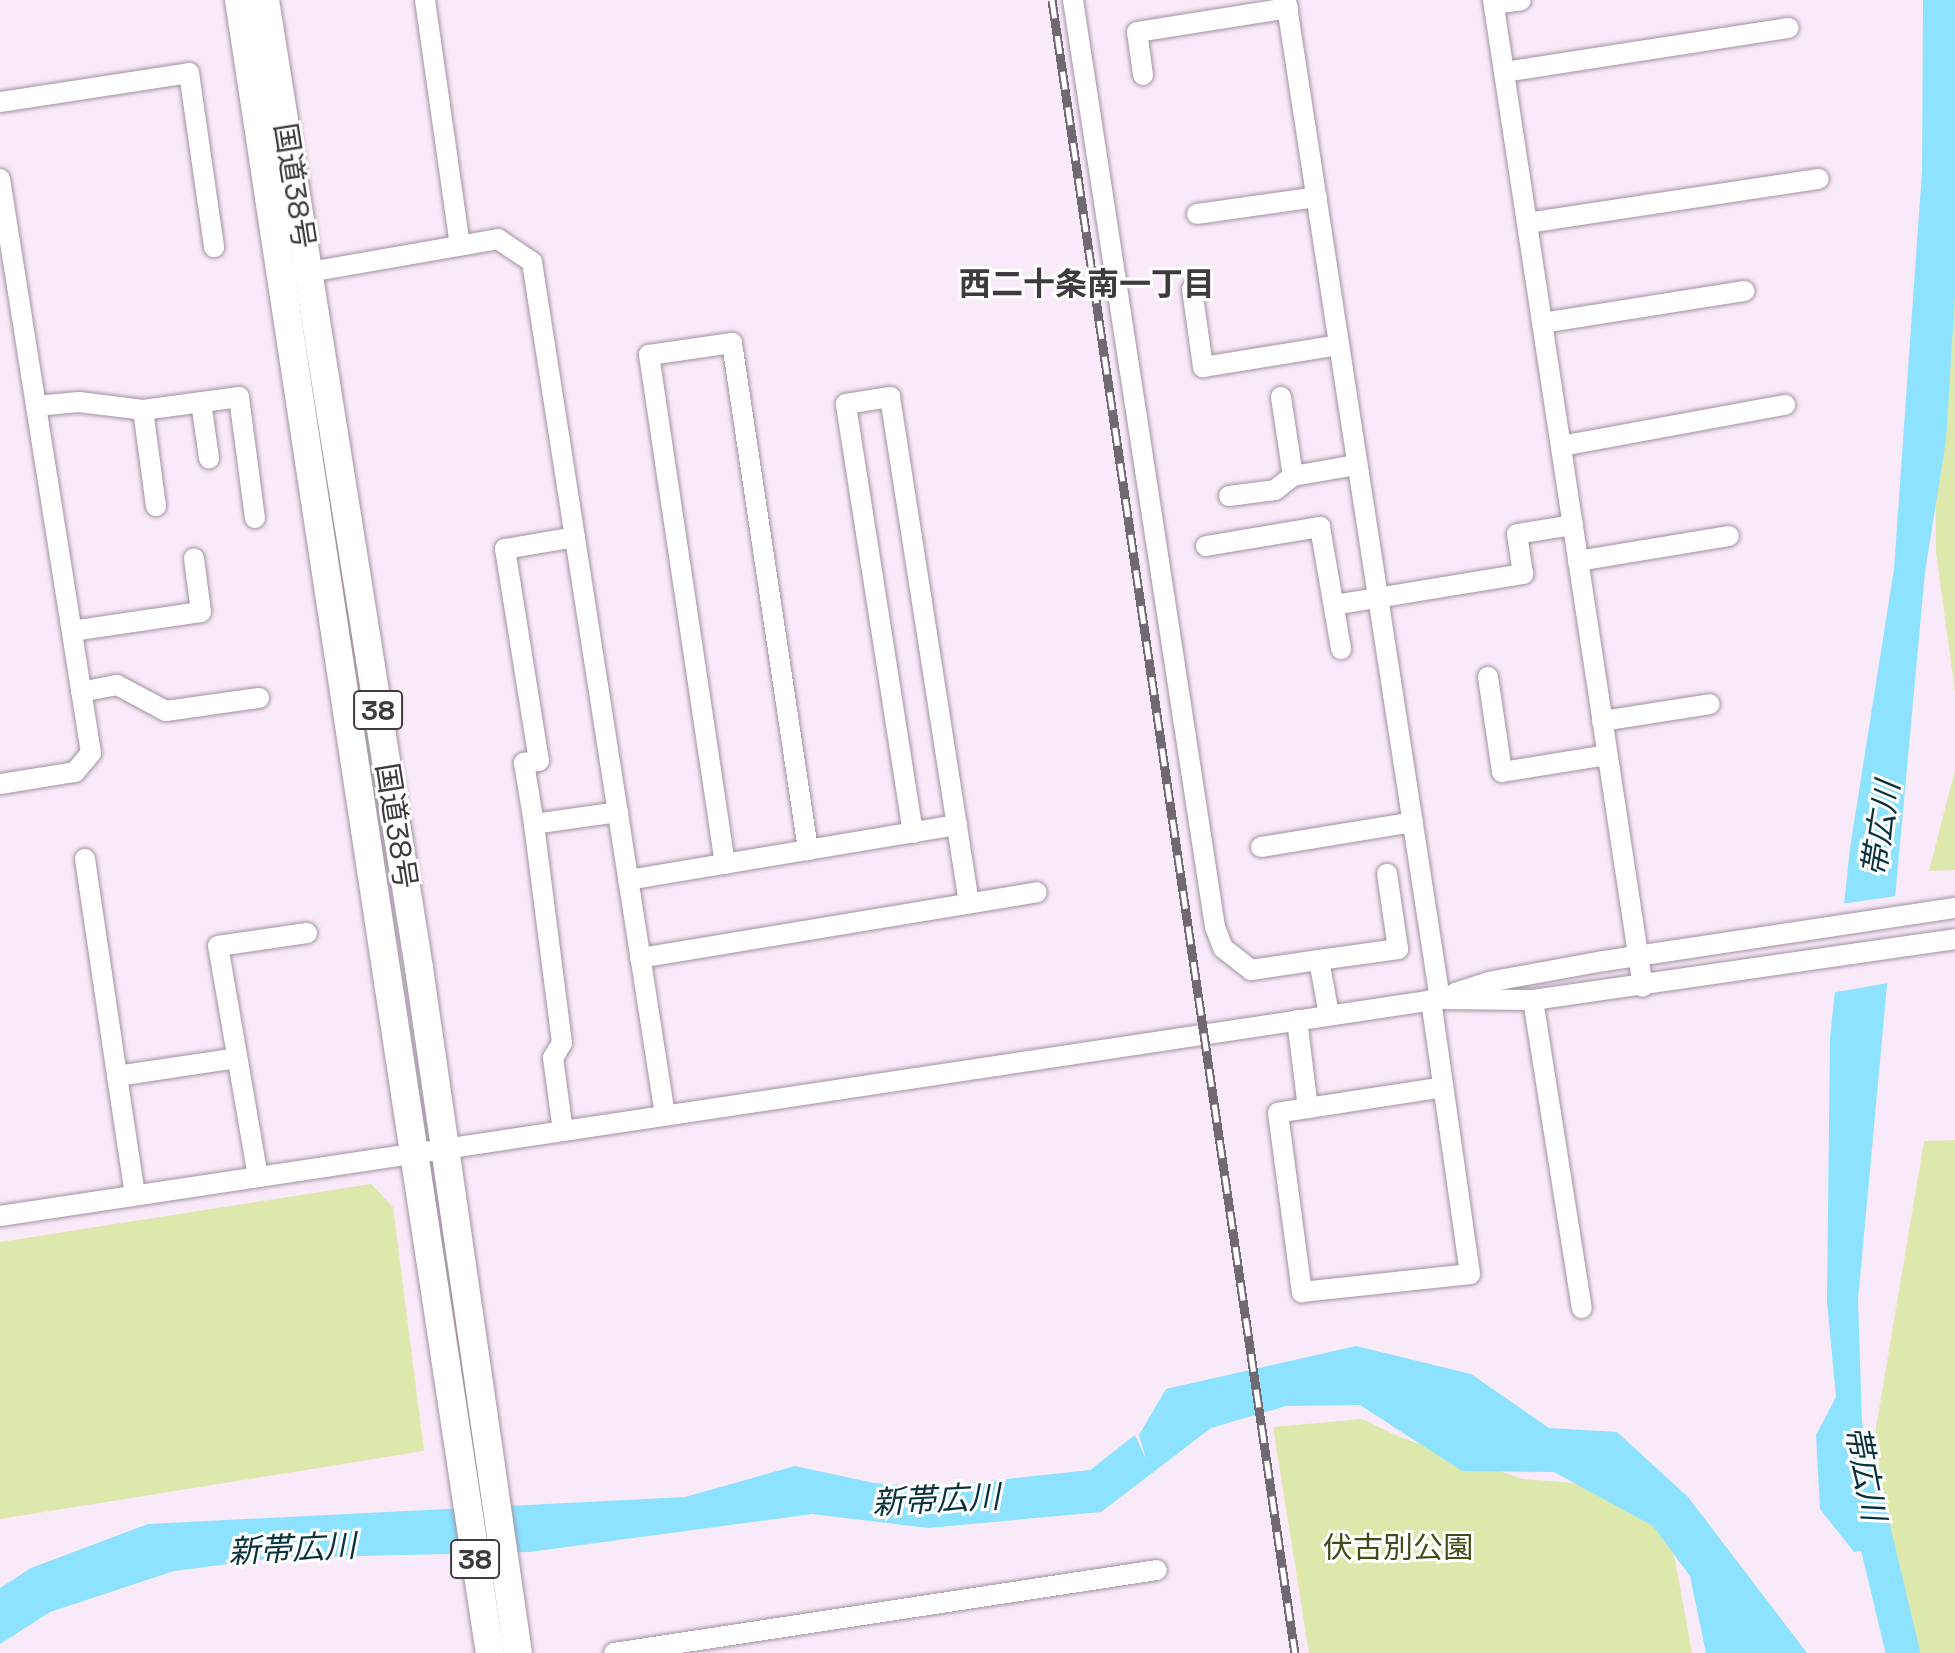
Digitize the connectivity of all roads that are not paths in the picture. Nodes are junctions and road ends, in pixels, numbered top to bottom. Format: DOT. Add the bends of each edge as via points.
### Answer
graph roads {
  1 [pos="239,0"];
  2 [pos="265,0"];
  3 [pos="425,0"];
  4 [pos="1073,0"];
  5 [pos="1521,0"];
  6 [pos="1494,2"];
  7 [pos="1287,4"];
  8 [pos="1789,28"];
  9 [pos="1504,72"];
  10 [pos="1143,75"];
  11 [pos="0,102"];
  12 [pos="0,179"];
  13 [pos="1819,179"];
  14 [pos="1317,197"];
  15 [pos="1197,214"];
  16 [pos="1527,223"];
  17 [pos="460,246"];
  18 [pos="214,247"];
  19 [pos="294,275"];
  20 [pos="1192,289"];
  21 [pos="1744,291"];
  22 [pos="1542,323"];
  23 [pos="1339,345"];
  24 [pos="1281,397"];
  25 [pos="201,402"];
  26 [pos="1785,405"];
  27 [pos="36,406"];
  28 [pos="143,410"];
  29 [pos="1561,446"];
  30 [pos="209,458"];
  31 [pos="1357,465"];
  32 [pos="1293,476"];
  33 [pos="1229,496"];
  34 [pos="156,506"];
  35 [pos="255,518"];
  36 [pos="1573,525"];
  37 [pos="1729,536"];
  38 [pos="575,537"];
  39 [pos="1206,546"];
  40 [pos="194,558"];
  41 [pos="1578,561"];
  42 [pos="1377,598"];
  43 [pos="1334,605"];
  44 [pos="72,631"];
  45 [pos="1341,649"];
  46 [pos="1488,677"];
  47 [pos="81,692"];
  48 [pos="259,698"];
  49 [pos="1710,704"];
  50 [pos="1602,721"];
  51 [pos="1607,755"];
  52 [pos="0,784"];
  53 [pos="618,812"];
  54 [pos="1413,822"];
  55 [pos="534,824"];
  56 [pos="957,825"];
  57 [pos="913,833"];
  58 [pos="1261,847"];
  59 [pos="808,850"];
  60 [pos="85,859"];
  61 [pos="725,864"];
  62 [pos="1387,874"];
  63 [pos="628,880"];
  64 [pos="1037,892"];
  65 [pos="969,903"];
  66 [pos="1955,908"];
  67 [pos="307,933"];
  68 [pos="1955,939"];
  69 [pos="1638,956"];
  70 [pos="640,958"];
  71 [pos="1319,960"];
  72 [pos="1643,987"];
  73 [pos="1436,999"];
  74 [pos="1533,1000"];
  75 [pos="1329,1015"];
  76 [pos="1297,1020"];
  77 [pos="237,1058"];
  78 [pos="117,1076"];
  79 [pos="1443,1087"];
  80 [pos="1308,1108"];
  81 [pos="665,1115"];
  82 [pos="563,1131"];
  83 [pos="443,1149"];
  84 [pos="415,1153"];
  85 [pos="258,1177"];
  86 [pos="135,1195"];
  87 [pos="0,1216"];
  88 [pos="1582,1308"];
  89 [pos="476,1473"];
  90 [pos="1157,1570"];
  91 [pos="731,1643"];
  92 [pos="517,1646"];
  93 [pos="489,1648"];
  94 [pos="614,1653"];
  1 -- 19 [label="highway, 国道38号 / 38"];
  2 -- 19 [label="highway, 国道38号 / 38"];
  3 -- 17 [label="street"];
  4 -- 71 [label="street" via="1215,927 1223,948 1251,970"];
  5 -- 6 [label="street"];
  6 -- 9 [label="street"];
  7 -- 10 [label="street" via="1137,32"];
  7 -- 14 [label="street"];
  8 -- 9 [label="street"];
  9 -- 16 [label="street"];
  11 -- 18 [label="street" via="189,73"];
  12 -- 27 [label="street"];
  13 -- 16 [label="street"];
  14 -- 15 [label="street"];
  14 -- 23 [label="street"];
  16 -- 22 [label="street"];
  17 -- 19 [label="street"];
  17 -- 38 [label="street" via="498,239 532,262"];
  19 -- 83 [label="highway, 国道38号 / 38" via="419,968"];
  19 -- 84 [label="highway, 国道38号 / 38"];
  20 -- 23 [label="street" via="1203,367"];
  21 -- 22 [label="street"];
  22 -- 29 [label="street"];
  23 -- 31 [label="street"];
  24 -- 32 [label="street"];
  25 -- 28 [label="street"];
  25 -- 30 [label="street"];
  25 -- 35 [label="street" via="239,397"];
  26 -- 29 [label="street"];
  27 -- 28 [label="street" via="79,402"];
  27 -- 44 [label="street"];
  28 -- 34 [label="street"];
  29 -- 36 [label="street"];
  31 -- 32 [label="street"];
  31 -- 42 [label="street"];
  32 -- 33 [label="street" via="1275,490"];
  36 -- 41 [label="street"];
  36 -- 42 [label="street" via="1517,534 1523,574"];
  37 -- 41 [label="street"];
  38 -- 53 [label="street"];
  38 -- 55 [label="street" via="505,549 539,761 524,763"];
  39 -- 43 [label="street" via="1320,527"];
  40 -- 44 [label="street" via="201,612"];
  41 -- 50 [label="street"];
  42 -- 43 [label="street"];
  42 -- 54 [label="street"];
  43 -- 45 [label="street"];
  44 -- 47 [label="street"];
  46 -- 51 [label="street" via="1502,772"];
  47 -- 48 [label="street" via="117,685 166,711"];
  47 -- 52 [label="street" via="91,753 75,772"];
  49 -- 50 [label="street"];
  50 -- 51 [label="street"];
  51 -- 69 [label="street"];
  53 -- 55 [label="street"];
  53 -- 63 [label="street"];
  54 -- 58 [label="street"];
  54 -- 73 [label="street"];
  55 -- 82 [label="street" via="562,1043 553,1058"];
  56 -- 57 [label="street"];
  56 -- 57 [label="street" via="890,397 846,404"];
  56 -- 65 [label="street"];
  57 -- 59 [label="street"];
  59 -- 61 [label="street"];
  59 -- 61 [label="street" via="732,343 649,355"];
  60 -- 78 [label="street"];
  61 -- 63 [label="street"];
  62 -- 71 [label="street" via="1398,949"];
  63 -- 70 [label="street"];
  64 -- 65 [label="street"];
  65 -- 70 [label="street"];
  66 -- 69 [label="street"];
  67 -- 77 [label="street" via="218,946"];
  68 -- 72 [label="street"];
  69 -- 72 [label="street"];
  69 -- 73 [label="street" via="1488,982"];
  70 -- 81 [label="street"];
  71 -- 75 [label="street"];
  72 -- 74 [label="street"];
  73 -- 74 [label="street"];
  73 -- 75 [label="street"];
  73 -- 79 [label="street"];
  74 -- 88 [label="street"];
  75 -- 76 [label="street"];
  76 -- 80 [label="street"];
  76 -- 81 [label="street"];
  77 -- 78 [label="street"];
  77 -- 85 [label="street"];
  78 -- 86 [label="street"];
  79 -- 80 [label="street"];
  79 -- 80 [label="street" via="1470,1274 1302,1292 1278,1113"];
  81 -- 82 [label="street"];
  82 -- 83 [label="street"];
  83 -- 84 [label="street"];
  83 -- 89 [label="highway, 国道38号 / 38"];
  84 -- 85 [label="street"];
  84 -- 89 [label="highway, 国道38号 / 38"];
  85 -- 86 [label="street"];
  86 -- 87 [label="street"];
  89 -- 92 [label="highway, 国道38号 / 38"];
  89 -- 93 [label="highway, 国道38号 / 38"];
  90 -- 91 [label="street"];
  91 -- 94 [label="street"];
}
